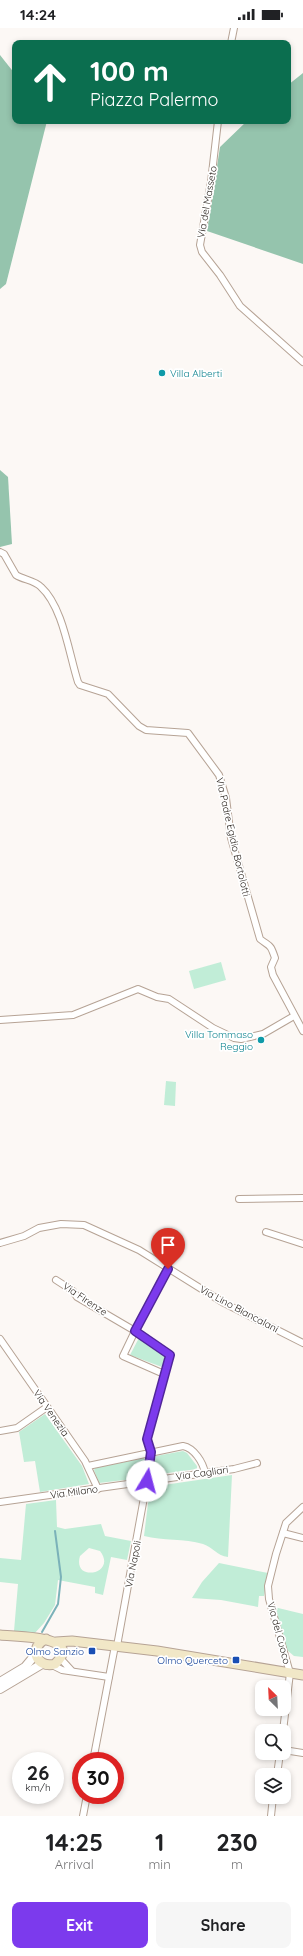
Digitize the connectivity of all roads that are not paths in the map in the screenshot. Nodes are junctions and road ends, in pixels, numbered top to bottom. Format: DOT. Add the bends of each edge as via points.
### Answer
graph roads {
  1 [pos="234,28"];
  2 [pos="232,40"];
  3 [pos="218,124"];
  4 [pos="303,362"];
  5 [pos="0,552"];
  6 [pos="294,1016"];
  7 [pos="0,1020"];
  8 [pos="303,1031"];
  9 [pos="303,1198"];
  10 [pos="239,1199"];
  11 [pos="266,1232"];
  12 [pos="0,1243"];
  13 [pos="303,1244"];
  14 [pos="168,1269"];
  15 [pos="56,1280"];
  16 [pos="135,1331"];
  17 [pos="0,1339"];
  18 [pos="303,1343"];
  19 [pos="164,1374"];
  20 [pos="47,1407"];
  21 [pos="0,1431"];
  22 [pos="151,1452"];
  23 [pos="257,1463"];
  24 [pos="88,1466"];
  25 [pos="205,1473"];
  26 [pos="147,1481"];
  27 [pos="98,1489"];
  28 [pos="0,1502"];
  29 [pos="303,1507"];
  30 [pos="283,1533"];
  31 [pos="303,1538"];
  32 [pos="0,1635"];
  33 [pos="14,1637"];
  34 [pos="46,1639"];
  35 [pos="56,1642"];
  36 [pos="84,1643"];
  37 [pos="116,1649"];
  38 [pos="36,1651"];
  39 [pos="61,1656"];
  40 [pos="42,1664"];
  41 [pos="52,1665"];
  42 [pos="71,1670"];
  43 [pos="290,1673"];
  44 [pos="303,1675"];
  45 [pos="109,1677"];
  46 [pos="0,1682"];
  47 [pos="0,1689"];
  48 [pos="284,1724"];
  49 [pos="291,1751"];
  50 [pos="96,1752"];
  51 [pos="303,1753"];
  52 [pos="85,1804"];
  53 [pos="273,1804"];
  54 [pos="83,1816"];
  55 [pos="271,1816"];
  1 -- 2 [label="street"];
  3 -- 4 [label="street, Via del Masseto" via="200,245 202,252 240,306"];
  5 -- 6 [label="street, Via Padre Egidio Bortolotti" via="4,554 16,575 35,582 50,598 57,612 80,685 108,694 146,730 188,733 218,772 226,798 231,838 252,915 260,939 273,950 273,976"];
  6 -- 7 [label="street" via="263,1034 234,1038 213,1028 169,999 138,989 73,1015"];
  6 -- 8 [label="street, Via Padre Egidio Bortolotti"];
  9 -- 10 [label="street"];
  11 -- 13 [label="street"];
  12 -- 14 [label="street, Via Lino Biancalani" via="24,1236 39,1228 61,1224 84,1225 139,1250"];
  14 -- 16 [label="street"];
  14 -- 18 [label="street, Via Lino Biancalani" via="224,1303"];
  15 -- 16 [label="street, Via Firenze" via="73,1291 77,1297"];
  16 -- 19 [label="street, Via Firenze" via="170,1355"];
  16 -- 19 [label="street" via="123,1356"];
  17 -- 20 [label="street, Via Venezia"];
  19 -- 22 [label="street, Via Napoli" via="147,1439"];
  20 -- 21 [label="street" via="17,1428"];
  20 -- 24 [label="street, Via Venezia"];
  22 -- 24 [label="street"];
  22 -- 25 [label="street" via="186,1447 193,1451 203,1465"];
  22 -- 26 [label="street, Via Napoli"];
  23 -- 25 [label="street, Via Cagliari"];
  24 -- 27 [label="street, Via Venezia"];
  25 -- 26 [label="street, Via Cagliari"];
  26 -- 27 [label="street, Via Milano"];
  26 -- 37 [label="street, Via Napoli"];
  27 -- 28 [label="street, Via Milano"];
  29 -- 30 [label="street, Via del Cuoco" via="286,1523"];
  30 -- 31 [label="street"];
  30 -- 43 [label="street, Via del Cuoco" via="271,1571 268,1592"];
  32 -- 33 [label="main road"];
  33 -- 34 [label="main road"];
  33 -- 38 [label="main road" via="27,1642"];
  34 -- 35 [label="main road"];
  34 -- 38 [label="main road" via="39,1643"];
  35 -- 36 [label="main road"];
  35 -- 39 [label="main road" via="61,1648"];
  36 -- 37 [label="main road"];
  36 -- 39 [label="main road"];
  37 -- 43 [label="main road" via="157,1651"];
  37 -- 45 [label="street, Via Napoli"];
  38 -- 40 [label="main road"];
  38 -- 46 [label="street" via="25,1667"];
  39 -- 41 [label="main road"];
  39 -- 42 [label="street"];
  40 -- 41 [label="main road"];
  40 -- 47 [label="street"];
  41 -- 42 [label="street"];
  42 -- 45 [label="street"];
  43 -- 44 [label="main road"];
  43 -- 48 [label="street"];
  45 -- 50 [label="street, Via Napoli"];
  49 -- 51 [label="street"];
  52 -- 54 [label="street"];
  53 -- 55 [label="street"];
}
